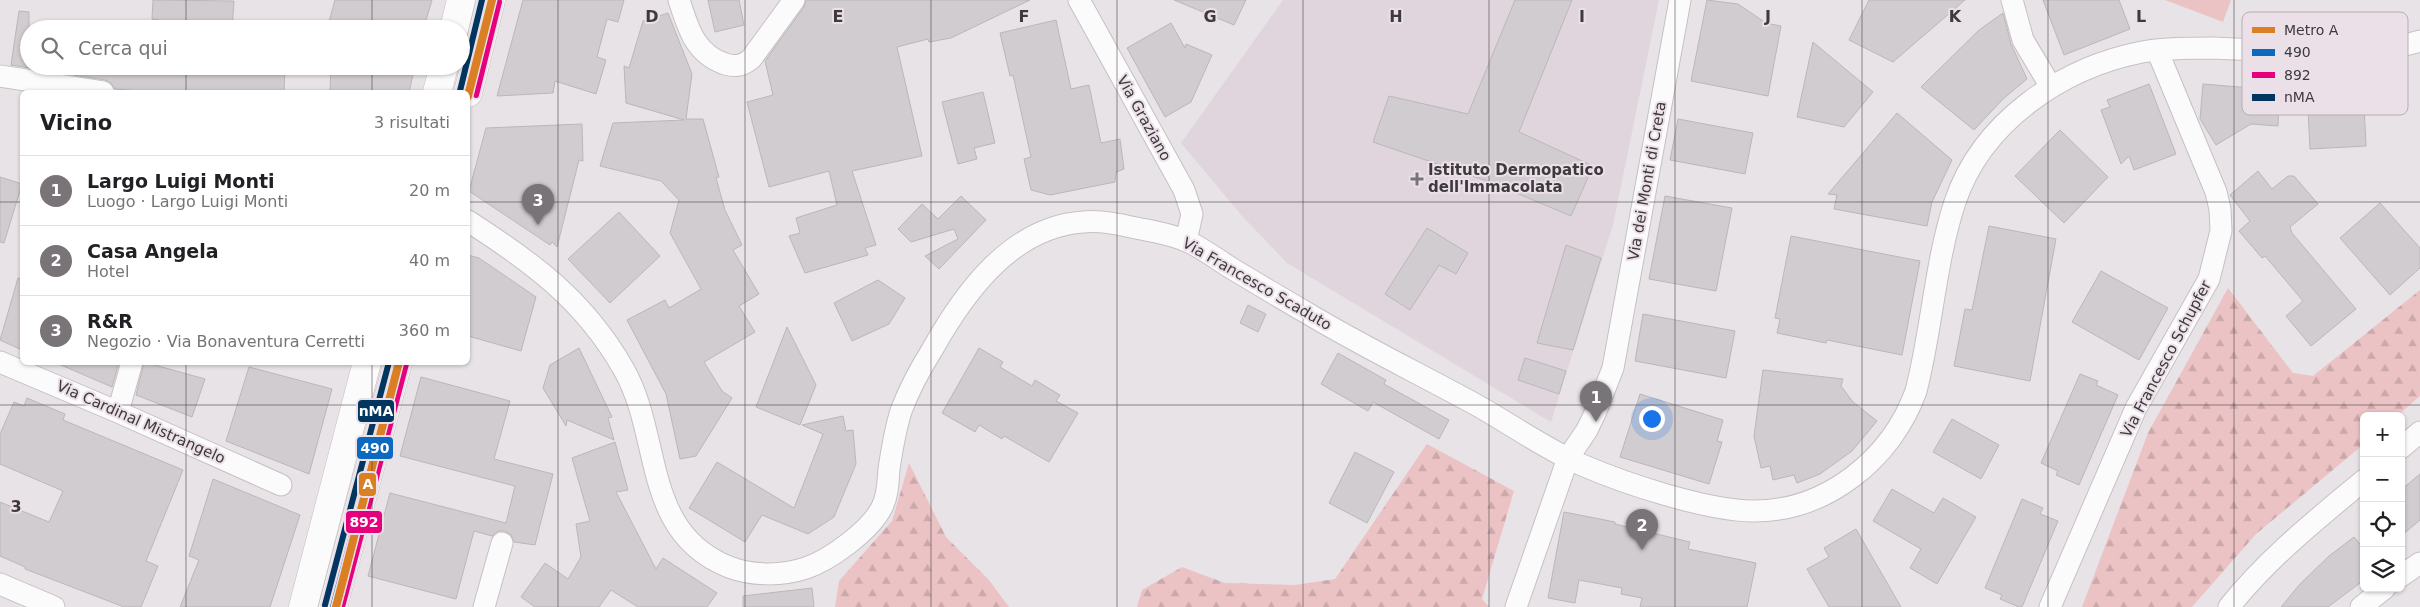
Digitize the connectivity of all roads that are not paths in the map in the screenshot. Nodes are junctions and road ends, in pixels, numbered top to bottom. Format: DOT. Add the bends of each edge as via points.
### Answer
graph roads {
  1 [pos="461,0"];
  2 [pos="492,0"];
  3 [pos="679,0"];
  4 [pos="794,0"];
  5 [pos="1079,0"];
  6 [pos="1680,0"];
  7 [pos="2012,0"];
  8 [pos="456,20"];
  9 [pos="2420,40"];
  10 [pos="2408,44"];
  11 [pos="2242,49"];
  12 [pos="2157,50"];
  13 [pos="442,75"];
  14 [pos="0,76"];
  15 [pos="2051,87"];
  16 [pos="90,90"];
  17 [pos="438,90"];
  18 [pos="469,90"];
  19 [pos="470,222"];
  20 [pos="1186,241"];
  21 [pos="0,362"];
  22 [pos="131,365"];
  23 [pos="366,365"];
  24 [pos="397,365"];
  25 [pos="118,412"];
  26 [pos="2420,432"];
  27 [pos="2405,445"];
  28 [pos="1568,458"];
  29 [pos="2360,483"];
  30 [pos="281,485"];
  31 [pos="502,543"];
  32 [pos="2420,563"];
  33 [pos="2405,573"];
  34 [pos="0,584"];
  35 [pos="2380,592"];
  36 [pos="54,607"];
  37 [pos="303,607"];
  38 [pos="333,607"];
  39 [pos="484,607"];
  40 [pos="1516,607"];
  41 [pos="2050,607"];
  42 [pos="2229,607"];
  43 [pos="2361,607"];
  1 -- 8 [label="main road"];
  2 -- 18 [label="main road"];
  3 -- 4 [label="street" via="701,51 736,66 751,59"];
  5 -- 20 [label="street, Via Graziano" via="1184,190 1192,214"];
  6 -- 28 [label="street, Via dei Monti di Creta" via="1614,362 1587,430"];
  7 -- 15 [label="street" via="2023,40"];
  9 -- 10 [label="street, Via Francesco Scaduto"];
  11 -- 12 [label="street, Via Francesco Scaduto"];
  12 -- 15 [label="street, Via Francesco Scaduto" via="2104,63"];
  12 -- 41 [label="street, Via Francesco Schupfer" via="2216,192 2220,209 2220,242 2209,280 2136,408"];
  13 -- 17 [label="main road"];
  14 -- 16 [label="street"];
  15 -- 28 [label="street, Via Francesco Scaduto" via="2005,124 1968,172 1950,218 1913,400 1886,446 1858,473 1806,502 1753,511 1648,489"];
  19 -- 20 [label="street, Via Francesco Scaduto" via="542,272 585,314 603,338 635,394 650,440 665,506 682,532 708,556 745,572 772,574 811,566 834,554 880,512 885,501 898,421 916,376 959,304 983,275 1006,255 1042,232 1084,222 1124,225"];
  20 -- 28 [label="street, Via Francesco Scaduto" via="1312,316 1476,404"];
  21 -- 25 [label="street, Via Cardinal Mistrangelo"];
  22 -- 25 [label="street"];
  23 -- 37 [label="main road"];
  24 -- 38 [label="main road"];
  25 -- 30 [label="street, Via Cardinal Mistrangelo"];
  26 -- 27 [label="street"];
  28 -- 40 [label="street"];
  29 -- 42 [label="street" via="2267,564"];
  31 -- 39 [label="street"];
  32 -- 33 [label="street"];
  34 -- 36 [label="street"];
  35 -- 43 [label="street"];
}
